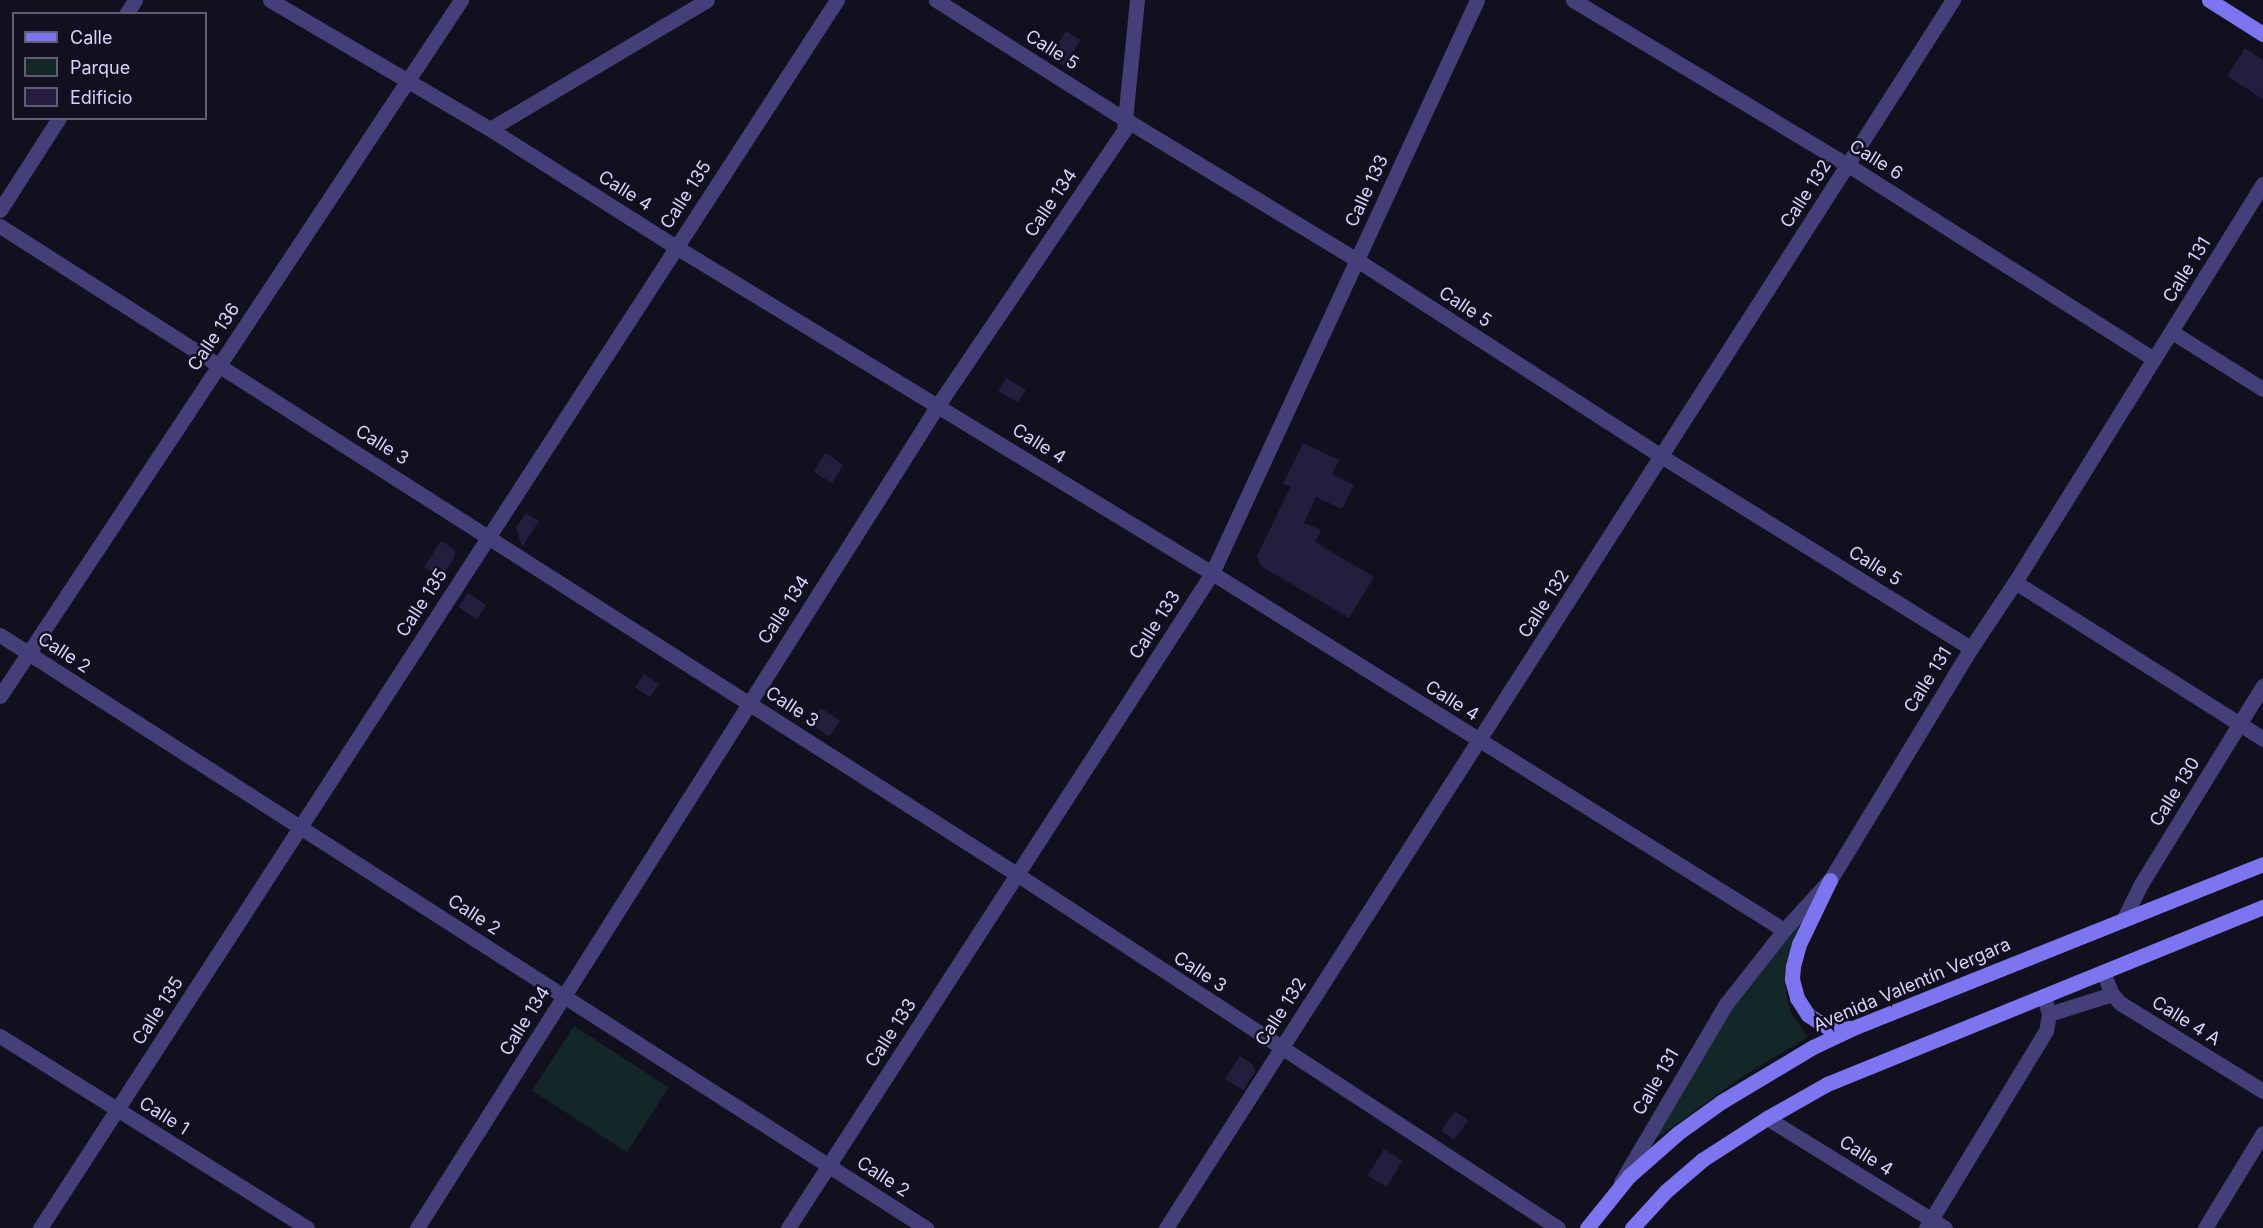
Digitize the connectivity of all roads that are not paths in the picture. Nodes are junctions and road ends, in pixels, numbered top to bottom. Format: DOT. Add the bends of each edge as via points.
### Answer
graph roads {
  1 [pos="270,0"];
  2 [pos="461,0"];
  3 [pos="707,0"];
  4 [pos="837,0"];
  5 [pos="936,0"];
  6 [pos="1137,0"];
  7 [pos="1477,0"];
  8 [pos="1574,0"];
  9 [pos="1953,0"];
  10 [pos="2209,0"];
  11 [pos="2263,34"];
  12 [pos="407,81"];
  13 [pos="57,120"];
  14 [pos="1126,120"];
  15 [pos="490,129"];
  16 [pos="1848,165"];
  17 [pos="2263,184"];
  18 [pos="0,210"];
  19 [pos="0,226"];
  20 [pos="676,247"];
  21 [pos="1357,260"];
  22 [pos="2172,333"];
  23 [pos="2154,359"];
  24 [pos="219,365"];
  25 [pos="2263,389"];
  26 [pos="938,405"];
  27 [pos="1661,456"];
  28 [pos="489,536"];
  29 [pos="1212,573"];
  30 [pos="2015,582"];
  31 [pos="0,635"];
  32 [pos="1971,648"];
  33 [pos="28,653"];
  34 [pos="2263,686"];
  35 [pos="0,696"];
  36 [pos="748,702"];
  37 [pos="2240,724"];
  38 [pos="2263,739"];
  39 [pos="1479,741"];
  40 [pos="300,827"];
  41 [pos="2263,864"];
  42 [pos="1018,875"];
  43 [pos="1830,880"];
  44 [pos="2263,907"];
  45 [pos="2123,920"];
  46 [pos="1784,930"];
  47 [pos="2103,972"];
  48 [pos="2112,994"];
  49 [pos="564,996"];
  50 [pos="2044,996"];
  51 [pos="2049,1014"];
  52 [pos="1853,1028"];
  53 [pos="0,1036"];
  54 [pos="1281,1049"];
  55 [pos="2263,1091"];
  56 [pos="117,1110"];
  57 [pos="1767,1118"];
  58 [pos="2263,1133"];
  59 [pos="828,1165"];
  60 [pos="1617,1190"];
  61 [pos="1934,1225"];
  62 [pos="40,1228"];
  63 [pos="307,1228"];
  64 [pos="417,1228"];
  65 [pos="788,1228"];
  66 [pos="926,1228"];
  67 [pos="1166,1228"];
  68 [pos="1558,1228"];
  69 [pos="1587,1228"];
  70 [pos="1632,1228"];
  71 [pos="2205,1228"];
  1 -- 12 [label="street, Calle 4"];
  2 -- 12 [label="street, Calle 136"];
  3 -- 15 [label="street"];
  4 -- 20 [label="street, Calle 135"];
  5 -- 14 [label="street, Calle 5"];
  6 -- 14 [label="street, Calle 134"];
  7 -- 21 [label="street, Calle 133"];
  8 -- 16 [label="street, Calle 6"];
  9 -- 16 [label="street, Calle 132"];
  10 -- 11 [label="main road"];
  12 -- 15 [label="street, Calle 4"];
  12 -- 24 [label="street, Calle 136"];
  13 -- 18 [label="street"];
  14 -- 21 [label="street, Calle 5"];
  14 -- 26 [label="street, Calle 134" via="1124,130"];
  15 -- 20 [label="street, Calle 4"];
  16 -- 23 [label="street, Calle 6"];
  16 -- 27 [label="street, Calle 132"];
  17 -- 22 [label="street, Calle 131"];
  19 -- 24 [label="street, Calle 3"];
  20 -- 26 [label="street, Calle 4"];
  20 -- 28 [label="street, Calle 135"];
  21 -- 27 [label="street, Calle 5"];
  21 -- 29 [label="street, Calle 133"];
  22 -- 23 [label="street, Calle 131"];
  22 -- 25 [label="street"];
  23 -- 30 [label="street, Calle 131"];
  24 -- 28 [label="street, Calle 3"];
  24 -- 33 [label="street, Calle 136"];
  26 -- 29 [label="street, Calle 4"];
  26 -- 36 [label="street, Calle 134"];
  27 -- 32 [label="street, Calle 5"];
  27 -- 39 [label="street, Calle 132"];
  28 -- 36 [label="street, Calle 3"];
  28 -- 40 [label="street, Calle 135"];
  29 -- 39 [label="street, Calle 4"];
  29 -- 42 [label="street, Calle 133"];
  30 -- 32 [label="street, Calle 131"];
  30 -- 37 [label="street"];
  31 -- 33 [label="street, Calle 2"];
  32 -- 43 [label="street, Calle 131"];
  33 -- 35 [label="street, Calle 136"];
  33 -- 40 [label="street, Calle 2"];
  34 -- 37 [label="street, Calle 130"];
  36 -- 42 [label="street, Calle 3"];
  36 -- 49 [label="street, Calle 134"];
  37 -- 38 [label="street"];
  37 -- 45 [label="street, Calle 130"];
  39 -- 46 [label="street, Calle 4"];
  39 -- 54 [label="street, Calle 132"];
  40 -- 49 [label="street, Calle 2"];
  40 -- 56 [label="street, Calle 135"];
  41 -- 45 [label="main road, Avenida Valentín Vergara"];
  42 -- 54 [label="street, Calle 3"];
  42 -- 59 [label="street, Calle 133"];
  43 -- 46 [label="street, Calle 131"];
  43 -- 52 [label="main road" via="1799,944 1792,979 1800,1003 1814,1020 1827,1027"];
  44 -- 47 [label="main road"];
  45 -- 52 [label="main road, Avenida Valentín Vergara"];
  46 -- 60 [label="street, Calle 131" via="1712,1025"];
  47 -- 48 [label="street, Calle 4 A"];
  47 -- 50 [label="main road"];
  48 -- 51 [label="street"];
  48 -- 55 [label="street, Calle 4 A" via="2120,1003"];
  49 -- 59 [label="street, Calle 2"];
  49 -- 64 [label="street, Calle 134"];
  50 -- 51 [label="street"];
  50 -- 57 [label="main road" via="1859,1069"];
  51 -- 61 [label="street" via="2046,1031"];
  52 -- 60 [label="main road, Avenida Valentín Vergara" via="1721,1102 1640,1164"];
  53 -- 56 [label="street, Calle 1"];
  54 -- 67 [label="street, Calle 132"];
  54 -- 68 [label="street, Calle 3"];
  56 -- 62 [label="street, Calle 135"];
  56 -- 63 [label="street, Calle 1"];
  57 -- 61 [label="street, Calle 4"];
  57 -- 70 [label="main road" via="1685,1173"];
  58 -- 71 [label="street"];
  59 -- 65 [label="street, Calle 133"];
  59 -- 66 [label="street, Calle 2"];
  60 -- 69 [label="main road, Avenida Valentín Vergara"];
}
